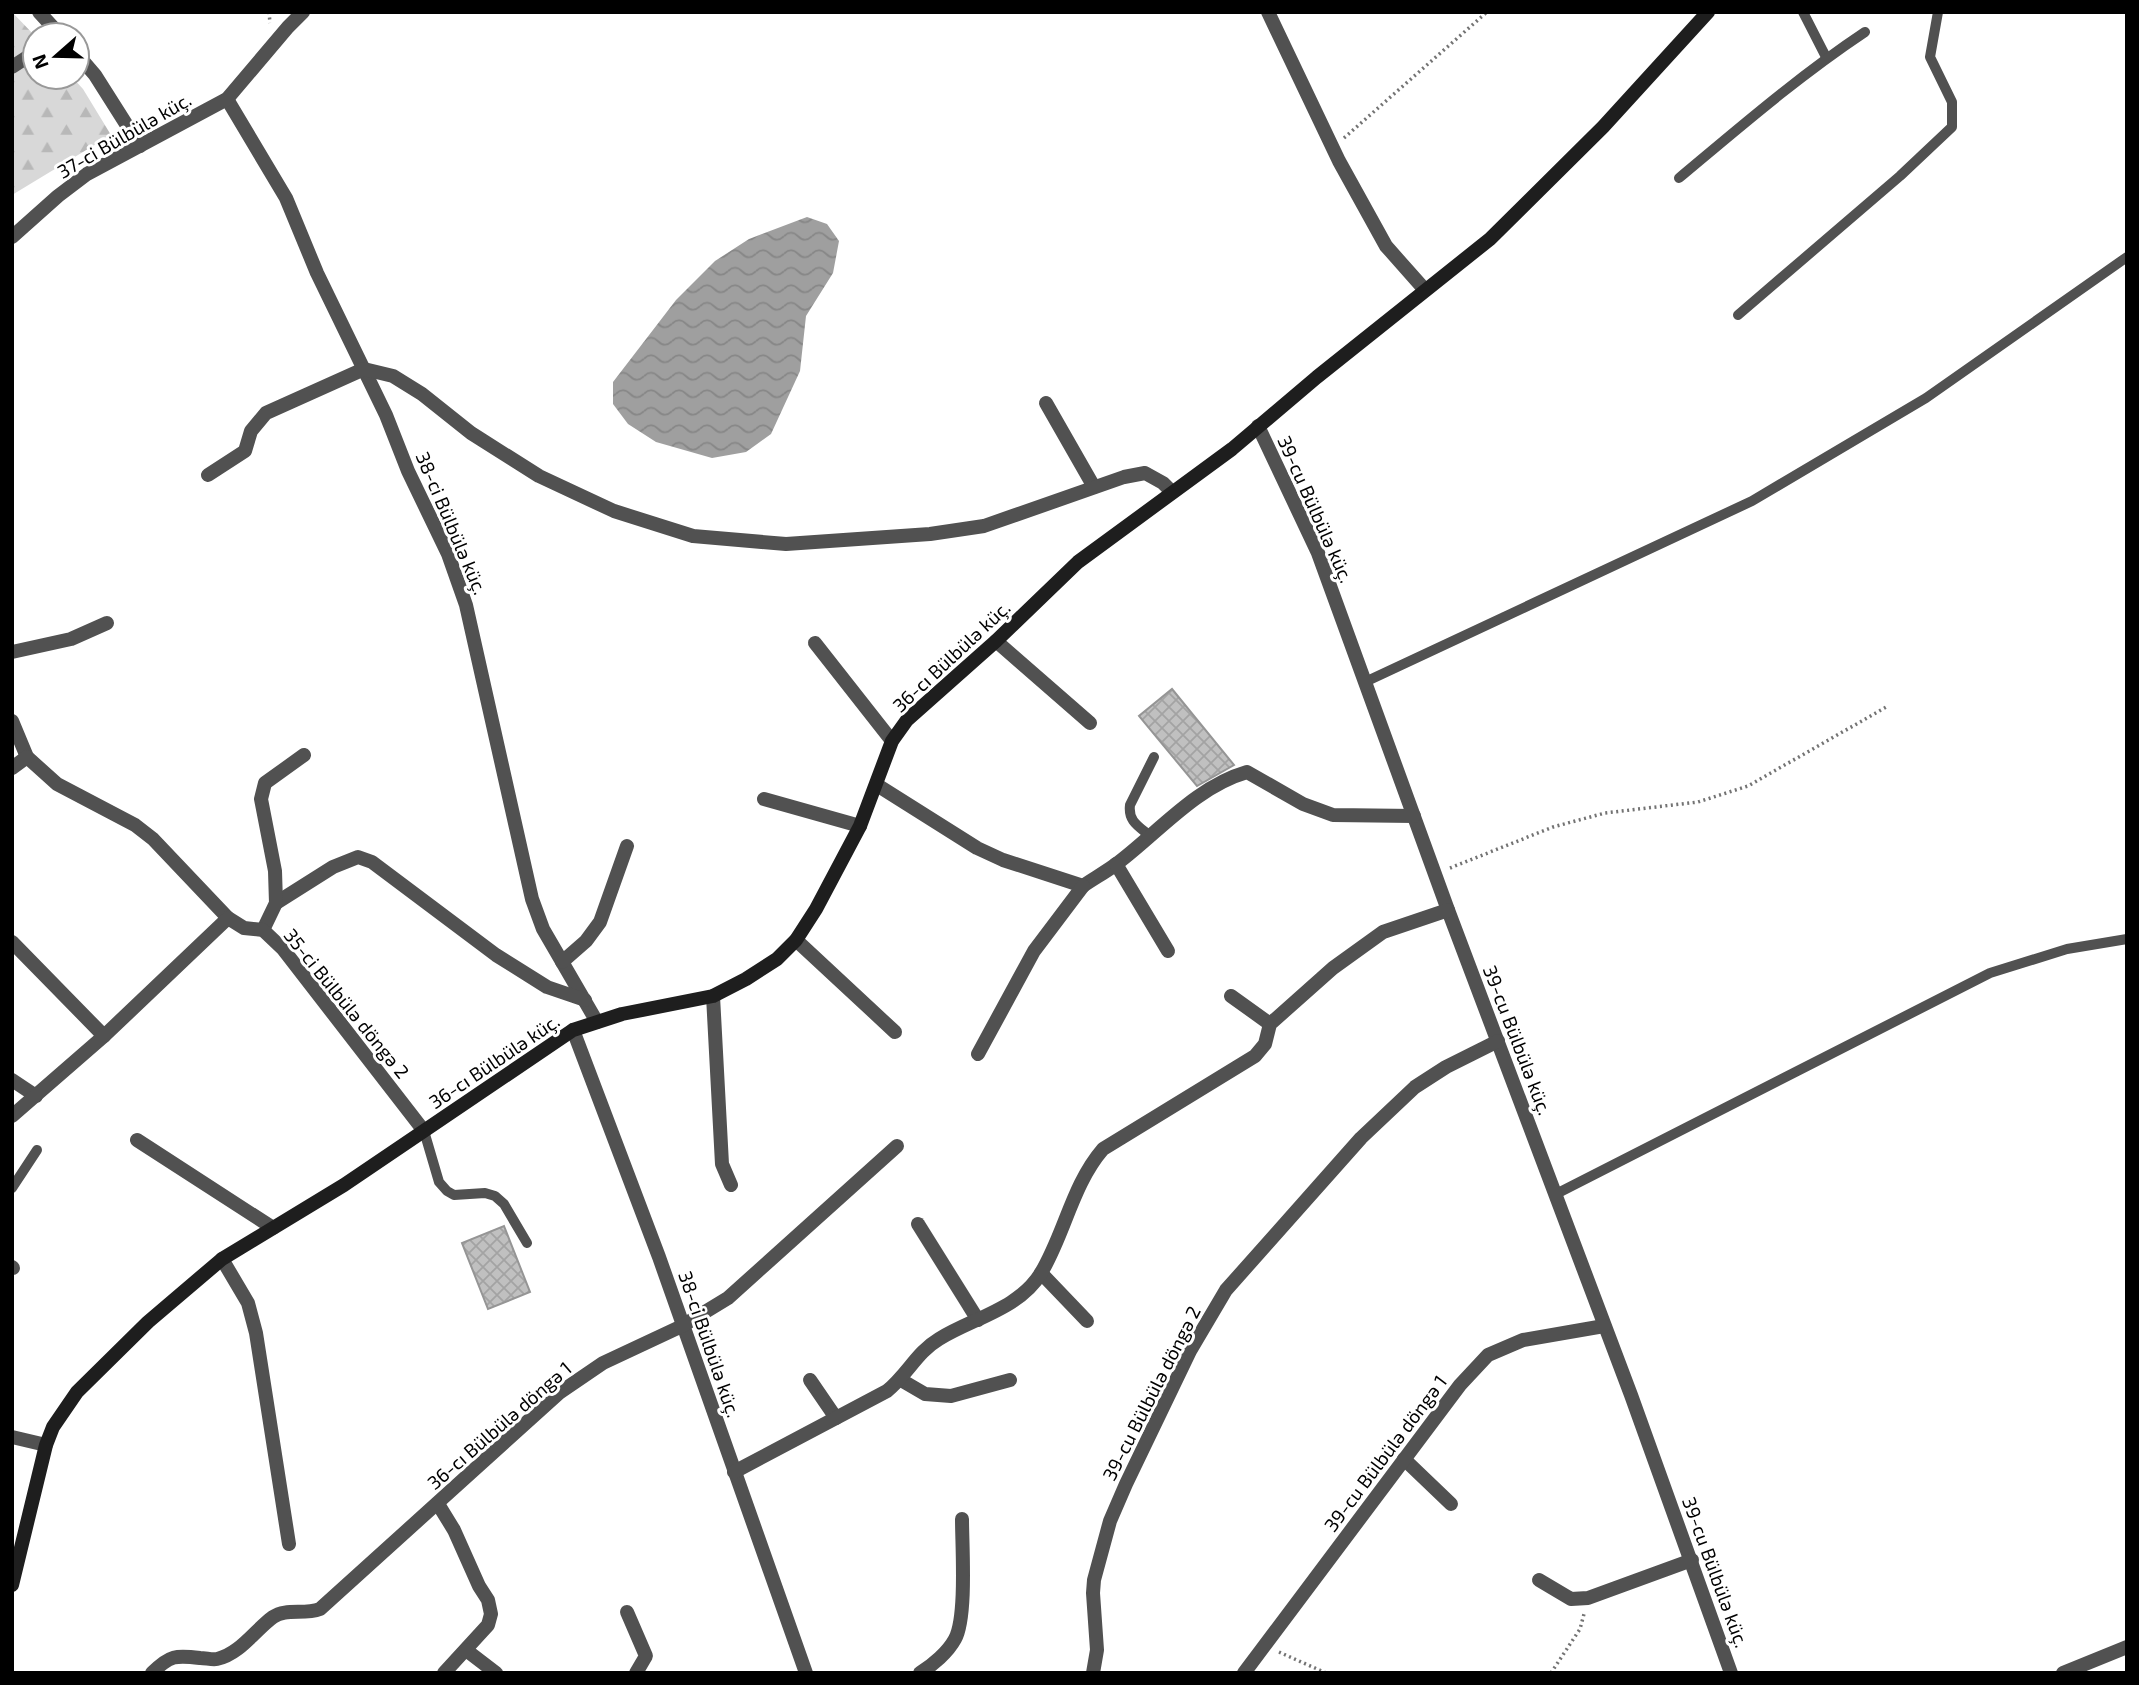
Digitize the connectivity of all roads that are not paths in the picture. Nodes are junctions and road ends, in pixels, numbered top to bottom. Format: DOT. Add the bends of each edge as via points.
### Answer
graph roads {
  1 [pos="303,12"];
  2 [pos="1268,12"];
  3 [pos="1708,12"];
  4 [pos="1803,12"];
  5 [pos="1938,12"];
  6 [pos="1865,32"];
  7 [pos="1826,58"];
  8 [pos="91,70"];
  9 [pos="227,99"];
  10 [pos="140,146"];
  11 [pos="1679,178"];
  12 [pos="12,237"];
  13 [pos="2127,257"];
  14 [pos="1425,290"];
  15 [pos="1738,315"];
  16 [pos="364,369"];
  17 [pos="1046,403"];
  18 [pos="1258,426"];
  19 [pos="208,475"];
  20 [pos="1094,487"];
  21 [pos="1172,492"];
  22 [pos="107,623"];
  23 [pos="996,641"];
  24 [pos="815,643"];
  25 [pos="12,652"];
  26 [pos="1365,682"];
  27 [pos="12,721"];
  28 [pos="1090,723"];
  29 [pos="891,741"];
  30 [pos="303,755"];
  31 [pos="1154,757"];
  32 [pos="27,758"];
  33 [pos="12,768"];
  34 [pos="877,785"];
  35 [pos="764,799"];
  36 [pos="1414,816"];
  37 [pos="860,826"];
  38 [pos="1149,835"];
  39 [pos="627,845"];
  40 [pos="1116,864"];
  41 [pos="1083,886"];
  42 [pos="276,903"];
  43 [pos="1448,910"];
  44 [pos="228,918"];
  45 [pos="263,930"];
  46 [pos="2127,939"];
  47 [pos="796,940"];
  48 [pos="12,942"];
  49 [pos="1168,951"];
  50 [pos="562,962"];
  51 [pos="713,996"];
  52 [pos="1231,996"];
  53 [pos="585,1000"];
  54 [pos="597,1021"];
  55 [pos="1270,1024"];
  56 [pos="573,1030"];
  57 [pos="895,1032"];
  58 [pos="104,1036"];
  59 [pos="1498,1041"];
  60 [pos="978,1054"];
  61 [pos="12,1080"];
  62 [pos="36,1096"];
  63 [pos="12,1116"];
  64 [pos="424,1131"];
  65 [pos="137,1140"];
  66 [pos="897,1146"];
  67 [pos="37,1150"];
  68 [pos="731,1185"];
  69 [pos="12,1188"];
  70 [pos="1556,1194"];
  71 [pos="918,1224"];
  72 [pos="273,1228"];
  73 [pos="527,1243"];
  74 [pos="222,1259"];
  75 [pos="1041,1273"];
  76 [pos="978,1320"];
  77 [pos="1087,1321"];
  78 [pos="682,1326"];
  79 [pos="1604,1326"];
  80 [pos="810,1380"];
  81 [pos="901,1380"];
  82 [pos="1010,1380"];
  83 [pos="836,1418"];
  84 [pos="12,1437"];
  85 [pos="46,1445"];
  86 [pos="1404,1459"];
  87 [pos="734,1472"];
  88 [pos="438,1504"];
  89 [pos="1451,1504"];
  90 [pos="962,1519"];
  91 [pos="289,1544"];
  92 [pos="1692,1560"];
  93 [pos="1539,1580"];
  94 [pos="12,1585"];
  95 [pos="627,1612"];
  96 [pos="2127,1647"];
  97 [pos="466,1650"];
  98 [pos="152,1673"];
  99 [pos="444,1673"];
  100 [pos="496,1673"];
  101 [pos="636,1673"];
  102 [pos="806,1673"];
  103 [pos="920,1673"];
  104 [pos="1093,1673"];
  105 [pos="1244,1673"];
  106 [pos="1731,1673"];
  107 [pos="2063,1673"];
  1 -- 9 [label="street"];
  2 -- 14 [label="street" via="1332,148 1386,246"];
  3 -- 14 [label="street, 36-cı Bülbülə küç." via="1531,201"];
  4 -- 7 [label="lane"];
  5 -- 15 [label="lane" via="1930,57 1952,102 1952,127"];
  6 -- 7 [label="lane"];
  7 -- 11 [label="lane"];
  8 -- 10 [label="street"];
  9 -- 10 [label="street, 37-ci Bülbülə küç."];
  9 -- 16 [label="street, 38-ci Bülbülə küç." via="286,198"];
  10 -- 12 [label="street, 37-ci Bülbülə küç." via="87,174"];
  13 -- 26 [label="lane" via="1926,398 1752,501"];
  14 -- 18 [label="street, 36-cı Bülbülə küç."];
  16 -- 19 [label="street" via="266,413 251,430 245,451"];
  16 -- 20 [label="street" via="393,376 539,476 614,512 693,536 786,544 930,534 984,526"];
  16 -- 50 [label="street, 38-ci Bülbülə küç." via="448,554 466,605 532,899"];
  17 -- 20 [label="street"];
  18 -- 21 [label="street, 36-cı Bülbülə küç."];
  18 -- 26 [label="street, 39-cu Bülbülə küç." via="1318,553"];
  20 -- 21 [label="street" via="1144,473"];
  21 -- 23 [label="street, 36-cı Bülbülə küç." via="1077,562"];
  22 -- 25 [label="street" via="71,639"];
  23 -- 28 [label="street"];
  23 -- 29 [label="street, 36-cı Bülbülə küç." via="906,720"];
  24 -- 29 [label="street"];
  26 -- 36 [label="street, 39-cu Bülbülə küç."];
  27 -- 32 [label="street, 35-ci Bülbülə döngə 2"];
  29 -- 34 [label="street, 36-cı Bülbülə küç."];
  30 -- 42 [label="street" via="265,783 261,799"];
  31 -- 38 [label="lane" via="1129,813 1133,823"];
  32 -- 33 [label="street"];
  32 -- 44 [label="street, 35-ci Bülbülə döngə 2" via="57,784 153,839"];
  34 -- 37 [label="street, 36-cı Bülbülə küç."];
  34 -- 41 [label="street" via="977,848"];
  35 -- 37 [label="street"];
  36 -- 38 [label="street" via="1334,814 1303,804 1247,772 1205,792"];
  36 -- 43 [label="street, 39-cu Bülbülə küç."];
  37 -- 47 [label="street, 36-cı Bülbülə küç."];
  38 -- 40 [label="street"];
  39 -- 50 [label="street" via="600,922"];
  40 -- 41 [label="street"];
  40 -- 49 [label="street"];
  41 -- 60 [label="street" via="1034,951"];
  42 -- 45 [label="street"];
  42 -- 53 [label="street" via="333,867 358,857 372,862 547,987"];
  43 -- 55 [label="street" via="1383,932 1332,968"];
  43 -- 59 [label="street, 39-cu Bülbülə küç."];
  44 -- 45 [label="street, 35-ci Bülbülə döngə 2" via="244,928"];
  44 -- 58 [label="street"];
  45 -- 64 [label="street, 35-ci Bülbülə döngə 2" via="283,949"];
  46 -- 70 [label="lane" via="2067,949 1990,973"];
  47 -- 51 [label="street, 36-cı Bülbülə küç." via="777,959"];
  47 -- 57 [label="street"];
  48 -- 58 [label="street"];
  50 -- 53 [label="street, 38-ci Bülbülə küç."];
  51 -- 54 [label="street, 36-cı Bülbülə küç."];
  51 -- 68 [label="street" via="722,1164"];
  52 -- 55 [label="street"];
  53 -- 54 [label="street, 38-ci Bülbülə küç."];
  54 -- 56 [label="street, 36-cı Bülbülə küç."];
  55 -- 75 [label="street" via="1265,1044 1255,1056 1103,1149 1088,1167"];
  56 -- 64 [label="street, 36-cı Bülbülə küç."];
  56 -- 78 [label="street, 38-ci Bülbülə küç."];
  58 -- 62 [label="street"];
  59 -- 70 [label="street, 39-cu Bülbülə küç."];
  59 -- 104 [label="street, 39-cu Bülbülə döngə 2" via="1415,1087 1361,1138 1226,1290 1190,1350 1110,1521 1094,1580 1097,1650"];
  61 -- 62 [label="street"];
  62 -- 63 [label="street"];
  64 -- 72 [label="street, 36-cı Bülbülə küç."];
  64 -- 73 [label="lane" via="446,1191 495,1196"];
  65 -- 72 [label="street"];
  66 -- 78 [label="street, 36-cı Bülbülə döngə 1" via="728,1298"];
  67 -- 69 [label="lane"];
  70 -- 79 [label="street, 39-cu Bülbülə küç."];
  71 -- 76 [label="street"];
  72 -- 74 [label="street, 36-cı Bülbülə küç."];
  74 -- 85 [label="street, 36-cı Bülbülə küç." via="148,1322 77,1392"];
  74 -- 91 [label="street" via="248,1303 256,1333"];
  75 -- 76 [label="street" via="1027,1290"];
  75 -- 77 [label="street"];
  76 -- 81 [label="street" via="938,1339 916,1356"];
  78 -- 87 [label="street, 38-ci Bülbülə küç."];
  78 -- 88 [label="street, 36-cı Bülbülə döngə 1" via="603,1363 559,1393"];
  79 -- 86 [label="street, 39-cu Bülbülə döngə 1" via="1523,1340 1488,1356"];
  79 -- 92 [label="street, 39-cu Bülbülə küç."];
  80 -- 83 [label="street"];
  81 -- 82 [label="street" via="925,1394 951,1396"];
  81 -- 83 [label="street"];
  83 -- 87 [label="street"];
  84 -- 85 [label="street"];
  85 -- 94 [label="street, 36-cı Bülbülə küç."];
  86 -- 89 [label="street"];
  86 -- 105 [label="street, 39-cu Bülbülə döngə 1"];
  87 -- 102 [label="street, 38-ci Bülbülə küç."];
  88 -- 97 [label="street" via="491,1614 488,1625"];
  88 -- 98 [label="street, 36-cı Bülbülə döngə 1" via="320,1609 275,1616 232,1653 215,1659 178,1655"];
  90 -- 103 [label="street" via="962,1606 956,1638"];
  92 -- 93 [label="street" via="1588,1598 1571,1599"];
  92 -- 106 [label="street, 39-cu Bülbülə küç."];
  95 -- 101 [label="street" via="646,1656"];
  96 -- 107 [label="street"];
  97 -- 99 [label="street"];
  97 -- 100 [label="street"];
}
